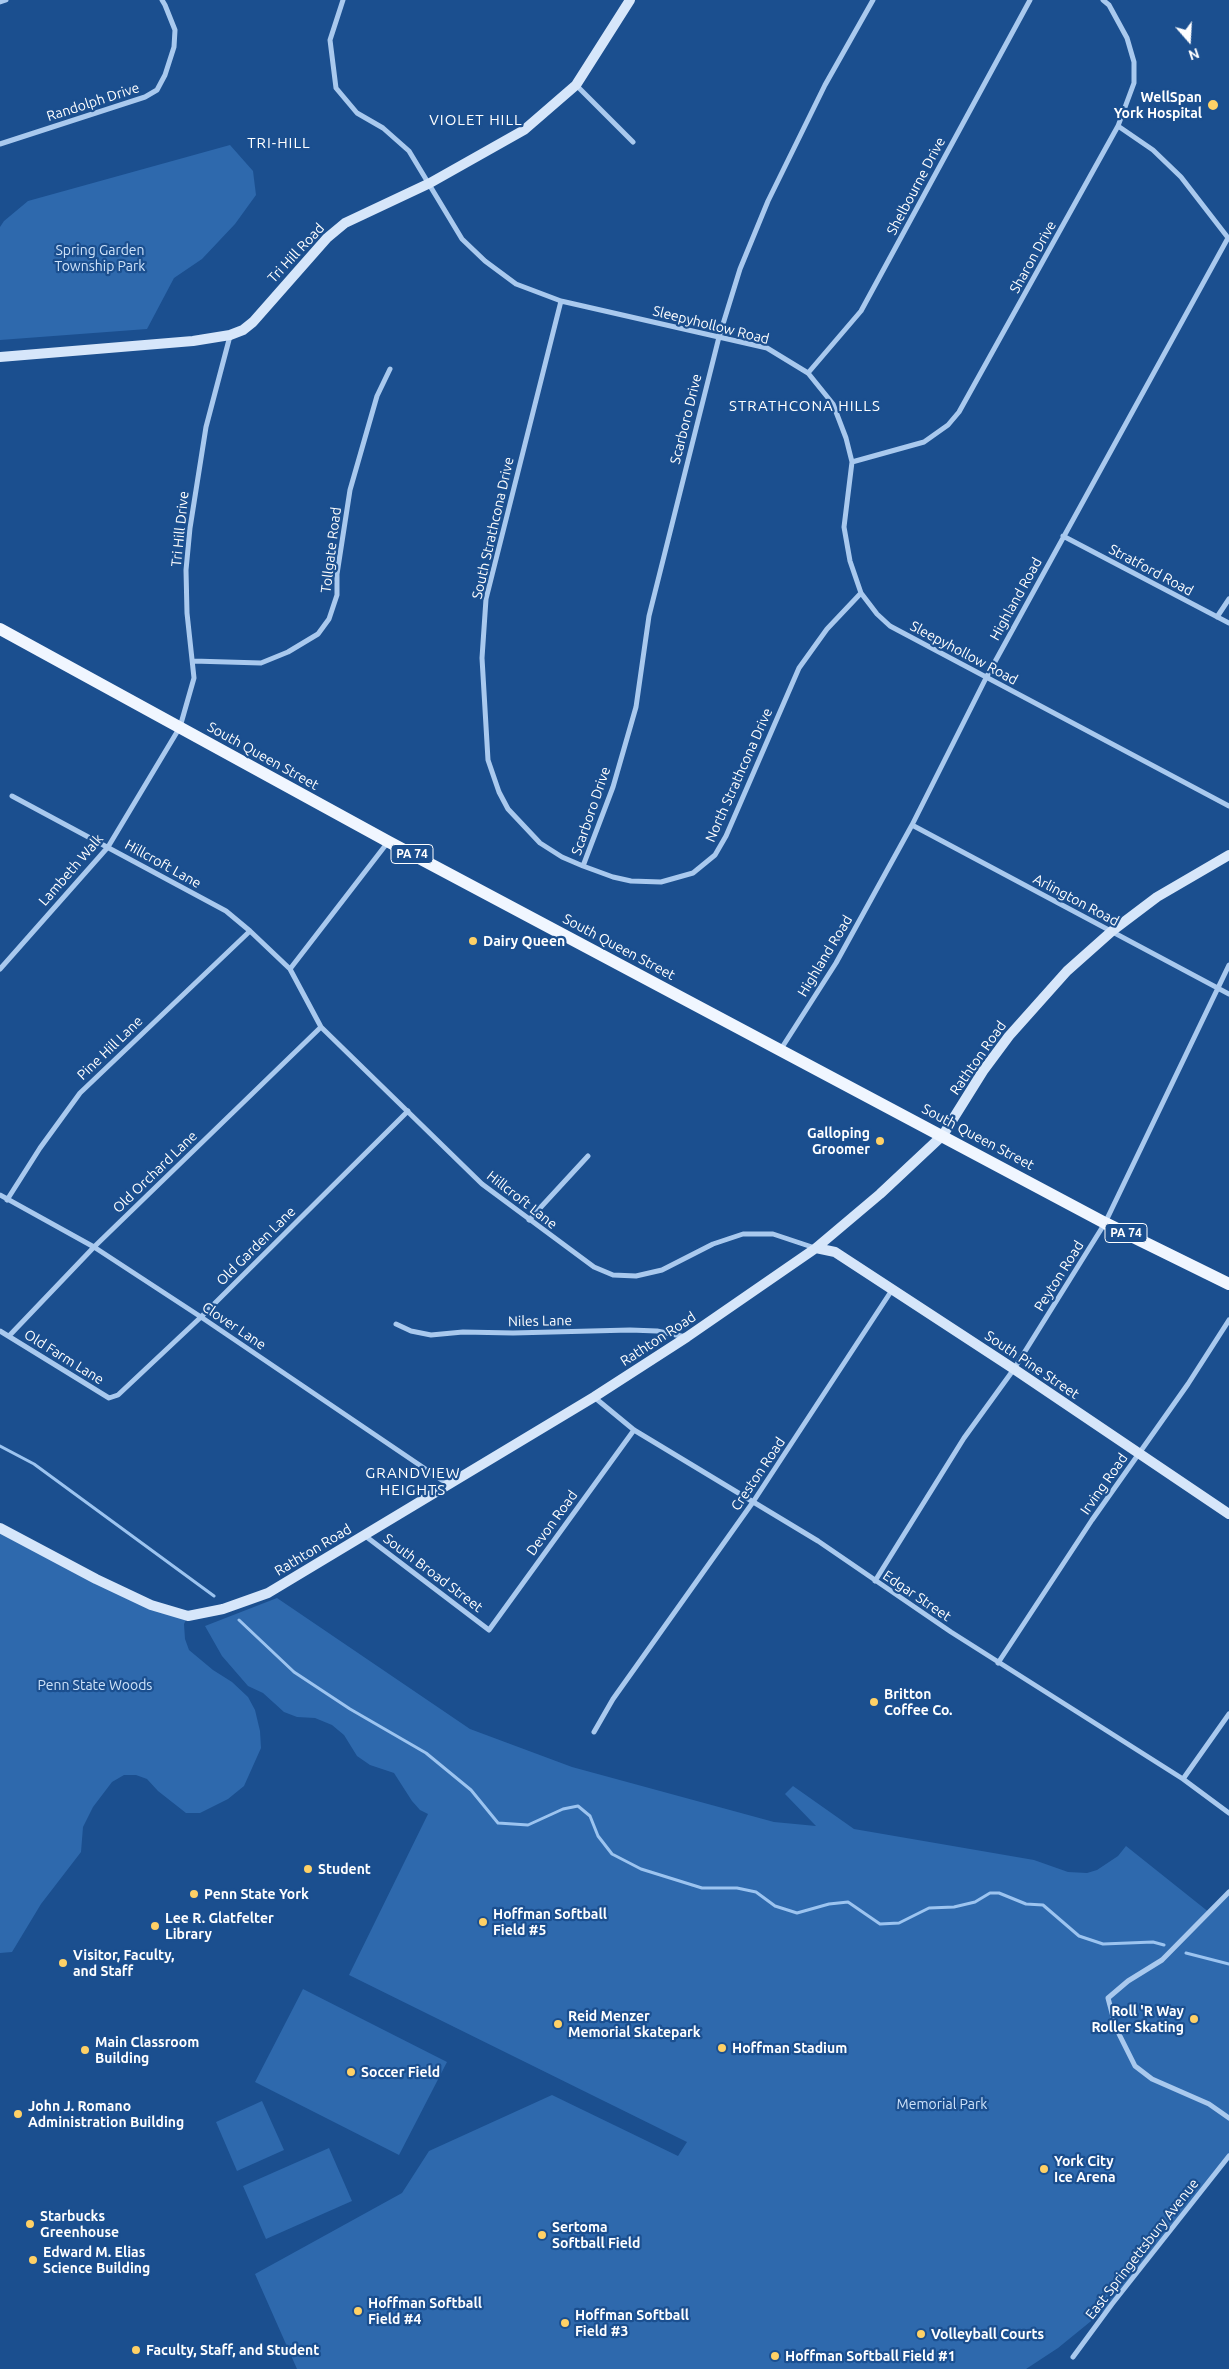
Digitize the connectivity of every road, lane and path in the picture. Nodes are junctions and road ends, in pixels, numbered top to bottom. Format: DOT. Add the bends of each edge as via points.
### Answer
graph roads {
  1 [pos="6,0"];
  2 [pos="162,0"];
  3 [pos="343,0"];
  4 [pos="630,0"];
  5 [pos="873,0"];
  6 [pos="1030,0"];
  7 [pos="1103,0"];
  8 [pos="0,2"];
  9 [pos="576,85"];
  10 [pos="1118,126"];
  11 [pos="634,142"];
  12 [pos="0,144"];
  13 [pos="430,184"];
  14 [pos="1228,239"];
  15 [pos="561,301"];
  16 [pos="230,335"];
  17 [pos="719,337"];
  18 [pos="0,357"];
  19 [pos="390,369"];
  20 [pos="808,373"];
  21 [pos="852,462"];
  22 [pos="1063,536"];
  23 [pos="861,592"];
  24 [pos="1229,599"];
  25 [pos="1217,617"];
  26 [pos="1229,623"];
  27 [pos="0,629"];
  28 [pos="193,661"];
  29 [pos="986,678"];
  30 [pos="180,727"];
  31 [pos="499,792"];
  32 [pos="12,796"];
  33 [pos="1229,806"];
  34 [pos="912,825"];
  35 [pos="388,842"];
  36 [pos="108,847"];
  37 [pos="1229,855"];
  38 [pos="583,866"];
  39 [pos="250,931"];
  40 [pos="1112,931"];
  41 [pos="1229,965"];
  42 [pos="0,969"];
  43 [pos="290,969"];
  44 [pos="1216,988"];
  45 [pos="1229,994"];
  46 [pos="321,1027"];
  47 [pos="781,1049"];
  48 [pos="408,1111"];
  49 [pos="943,1135"];
  50 [pos="588,1156"];
  51 [pos="0,1195"];
  52 [pos="7,1200"];
  53 [pos="530,1220"];
  54 [pos="1105,1223"];
  55 [pos="94,1248"];
  56 [pos="816,1248"];
  57 [pos="1229,1284"];
  58 [pos="892,1290"];
  59 [pos="201,1317"];
  60 [pos="1229,1320"];
  61 [pos="396,1324"];
  62 [pos="0,1331"];
  63 [pos="9,1336"];
  64 [pos="687,1337"];
  65 [pos="1014,1369"];
  66 [pos="118,1395"];
  67 [pos="594,1397"];
  68 [pos="634,1430"];
  69 [pos="1138,1454"];
  70 [pos="449,1486"];
  71 [pos="753,1502"];
  72 [pos="1229,1514"];
  73 [pos="0,1528"];
  74 [pos="364,1535"];
  75 [pos="875,1581"];
  76 [pos="488,1630"];
  77 [pos="998,1663"];
  78 [pos="1229,1714"];
  79 [pos="594,1732"];
  80 [pos="1183,1779"];
  81 [pos="1229,1813"];
  82 [pos="1229,1892"];
  83 [pos="1229,2118"];
  84 [pos="1229,2156"];
  85 [pos="1073,2357"];
  1 -- 8 [label="street"];
  2 -- 12 [label="street, Randolph Drive" via="175,30 171,56 157,90 145,97"];
  3 -- 13 [label="street, Sleepyhollow Road" via="330,40 336,88 357,113 383,128 409,151"];
  4 -- 9 [label="street, Tri Hill Road"];
  5 -- 17 [label="street, Scarboro Drive" via="825,86 768,201 740,269"];
  6 -- 20 [label="street, Shelbourne Drive" via="861,311"];
  7 -- 10 [label="street, Sharon Drive" via="1109,4 1127,38 1134,62 1134,83"];
  9 -- 11 [label="street"];
  9 -- 13 [label="street, Tri Hill Road" via="524,130"];
  10 -- 14 [label="street" via="1153,150 1181,177"];
  10 -- 21 [label="street, Sharon Drive" via="959,412 948,425 924,442"];
  13 -- 15 [label="street, Sleepyhollow Road" via="462,239 485,261 516,284"];
  13 -- 16 [label="street, Tri Hill Road" via="345,223 327,238 252,322"];
  14 -- 22 [label="street, Highland Road"];
  15 -- 17 [label="street, Sleepyhollow Road"];
  15 -- 31 [label="street, South Strathcona Drive" via="486,599 482,658 486,734 488,760"];
  16 -- 18 [label="street, Tri Hill Road"];
  16 -- 28 [label="street, Tri Hill Drive" via="206,427 190,528 186,570"];
  17 -- 20 [label="street, Sleepyhollow Road" via="767,348"];
  17 -- 38 [label="street, Scarboro Drive" via="649,616 636,707 612,787"];
  19 -- 28 [label="street, Tollgate Road" via="377,396 350,490 337,574 337,595 329,619 318,634 261,663"];
  20 -- 21 [label="street, Sleepyhollow Road" via="833,404"];
  21 -- 23 [label="street, Sleepyhollow Road" via="844,527 850,561"];
  22 -- 25 [label="street, Stratford Road"];
  22 -- 29 [label="street, Highland Road"];
  23 -- 29 [label="street, Sleepyhollow Road" via="890,626"];
  23 -- 38 [label="street, North Strathcona Drive" via="827,628 800,668 715,855 693,873 661,882 631,881"];
  24 -- 25 [label="street"];
  25 -- 26 [label="street, Stratford Road"];
  27 -- 30 [label="main road, South Queen Street / PA 74"];
  28 -- 30 [label="street, Tri Hill Drive" via="194,678"];
  29 -- 33 [label="street, Sleepyhollow Road"];
  29 -- 34 [label="street, Highland Road"];
  30 -- 35 [label="main road, South Queen Street / PA 74"];
  30 -- 36 [label="street, Lambeth Walk"];
  31 -- 38 [label="street, North Strathcona Drive" via="508,809 540,843"];
  32 -- 36 [label="street, Hillcroft Lane"];
  34 -- 40 [label="street, Arlington Road"];
  34 -- 47 [label="street, Highland Road" via="836,963"];
  35 -- 43 [label="street"];
  35 -- 47 [label="main road, South Queen Street / PA 74"];
  36 -- 39 [label="street, Hillcroft Lane" via="226,911"];
  36 -- 42 [label="street, Lambeth Walk"];
  37 -- 40 [label="street, Rathton Road" via="1157,897"];
  39 -- 43 [label="street, Hillcroft Lane"];
  39 -- 52 [label="street, Pine Hill Lane" via="80,1093"];
  40 -- 44 [label="street, Arlington Road"];
  40 -- 49 [label="street, Rathton Road" via="1067,971 1009,1036"];
  41 -- 44 [label="street, Peyton Road"];
  43 -- 46 [label="street, Hillcroft Lane"];
  44 -- 45 [label="street, Arlington Road"];
  44 -- 54 [label="street, Peyton Road"];
  46 -- 48 [label="street, Hillcroft Lane"];
  46 -- 55 [label="street, Old Orchard Lane"];
  47 -- 49 [label="main road, South Queen Street / PA 74"];
  48 -- 53 [label="street, Hillcroft Lane" via="482,1184"];
  48 -- 59 [label="street, Old Garden Lane"];
  49 -- 54 [label="main road, South Queen Street / PA 74"];
  49 -- 56 [label="street, Rathton Road"];
  50 -- 53 [label="street"];
  51 -- 52 [label="street, Clover Lane"];
  52 -- 55 [label="street, Clover Lane"];
  53 -- 56 [label="street, Hillcroft Lane" via="588,1263 613,1275 636,1276 662,1270 713,1244 743,1234 773,1234"];
  54 -- 57 [label="main road, South Queen Street / PA 74"];
  54 -- 65 [label="street, Peyton Road"];
  55 -- 59 [label="street, Clover Lane"];
  55 -- 63 [label="street, Old Orchard Lane"];
  56 -- 58 [label="street, South Pine Street" via="835,1252"];
  56 -- 64 [label="street, Rathton Road"];
  58 -- 65 [label="street, South Pine Street"];
  58 -- 71 [label="street, Creston Road"];
  59 -- 66 [label="street, Old Garden Lane"];
  59 -- 70 [label="street, Clover Lane"];
  60 -- 69 [label="street, Irving Road"];
  61 -- 64 [label="street, Niles Lane" via="431,1335 630,1330"];
  62 -- 63 [label="street, Old Farm Lane"];
  63 -- 66 [label="street, Old Farm Lane" via="109,1398"];
  64 -- 67 [label="street, Rathton Road"];
  65 -- 69 [label="street, South Pine Street"];
  65 -- 75 [label="street, Peyton Road" via="964,1438"];
  67 -- 68 [label="street, Edgar Street"];
  67 -- 70 [label="street, Rathton Road"];
  68 -- 71 [label="street, Edgar Street"];
  68 -- 76 [label="street, Devon Road"];
  69 -- 72 [label="street, South Pine Street"];
  69 -- 77 [label="street, Irving Road"];
  70 -- 74 [label="street, Rathton Road"];
  71 -- 75 [label="street, Edgar Street" via="818,1541"];
  71 -- 79 [label="street, Creston Road" via="613,1699"];
  73 -- 74 [label="street, Rathton Road" via="151,1605 188,1616 223,1609 268,1593"];
  74 -- 76 [label="street, South Broad Street"];
  75 -- 77 [label="street, Edgar Street"];
  77 -- 80 [label="street, Edgar Street"];
  78 -- 80 [label="street"];
  80 -- 81 [label="street, Edgar Street"];
  82 -- 83 [label="street" via="1162,1960 1108,1998 1116,2028 1135,2066 1152,2079 1209,2104"];
  84 -- 85 [label="street, East Springettsbury Avenue"];
}
